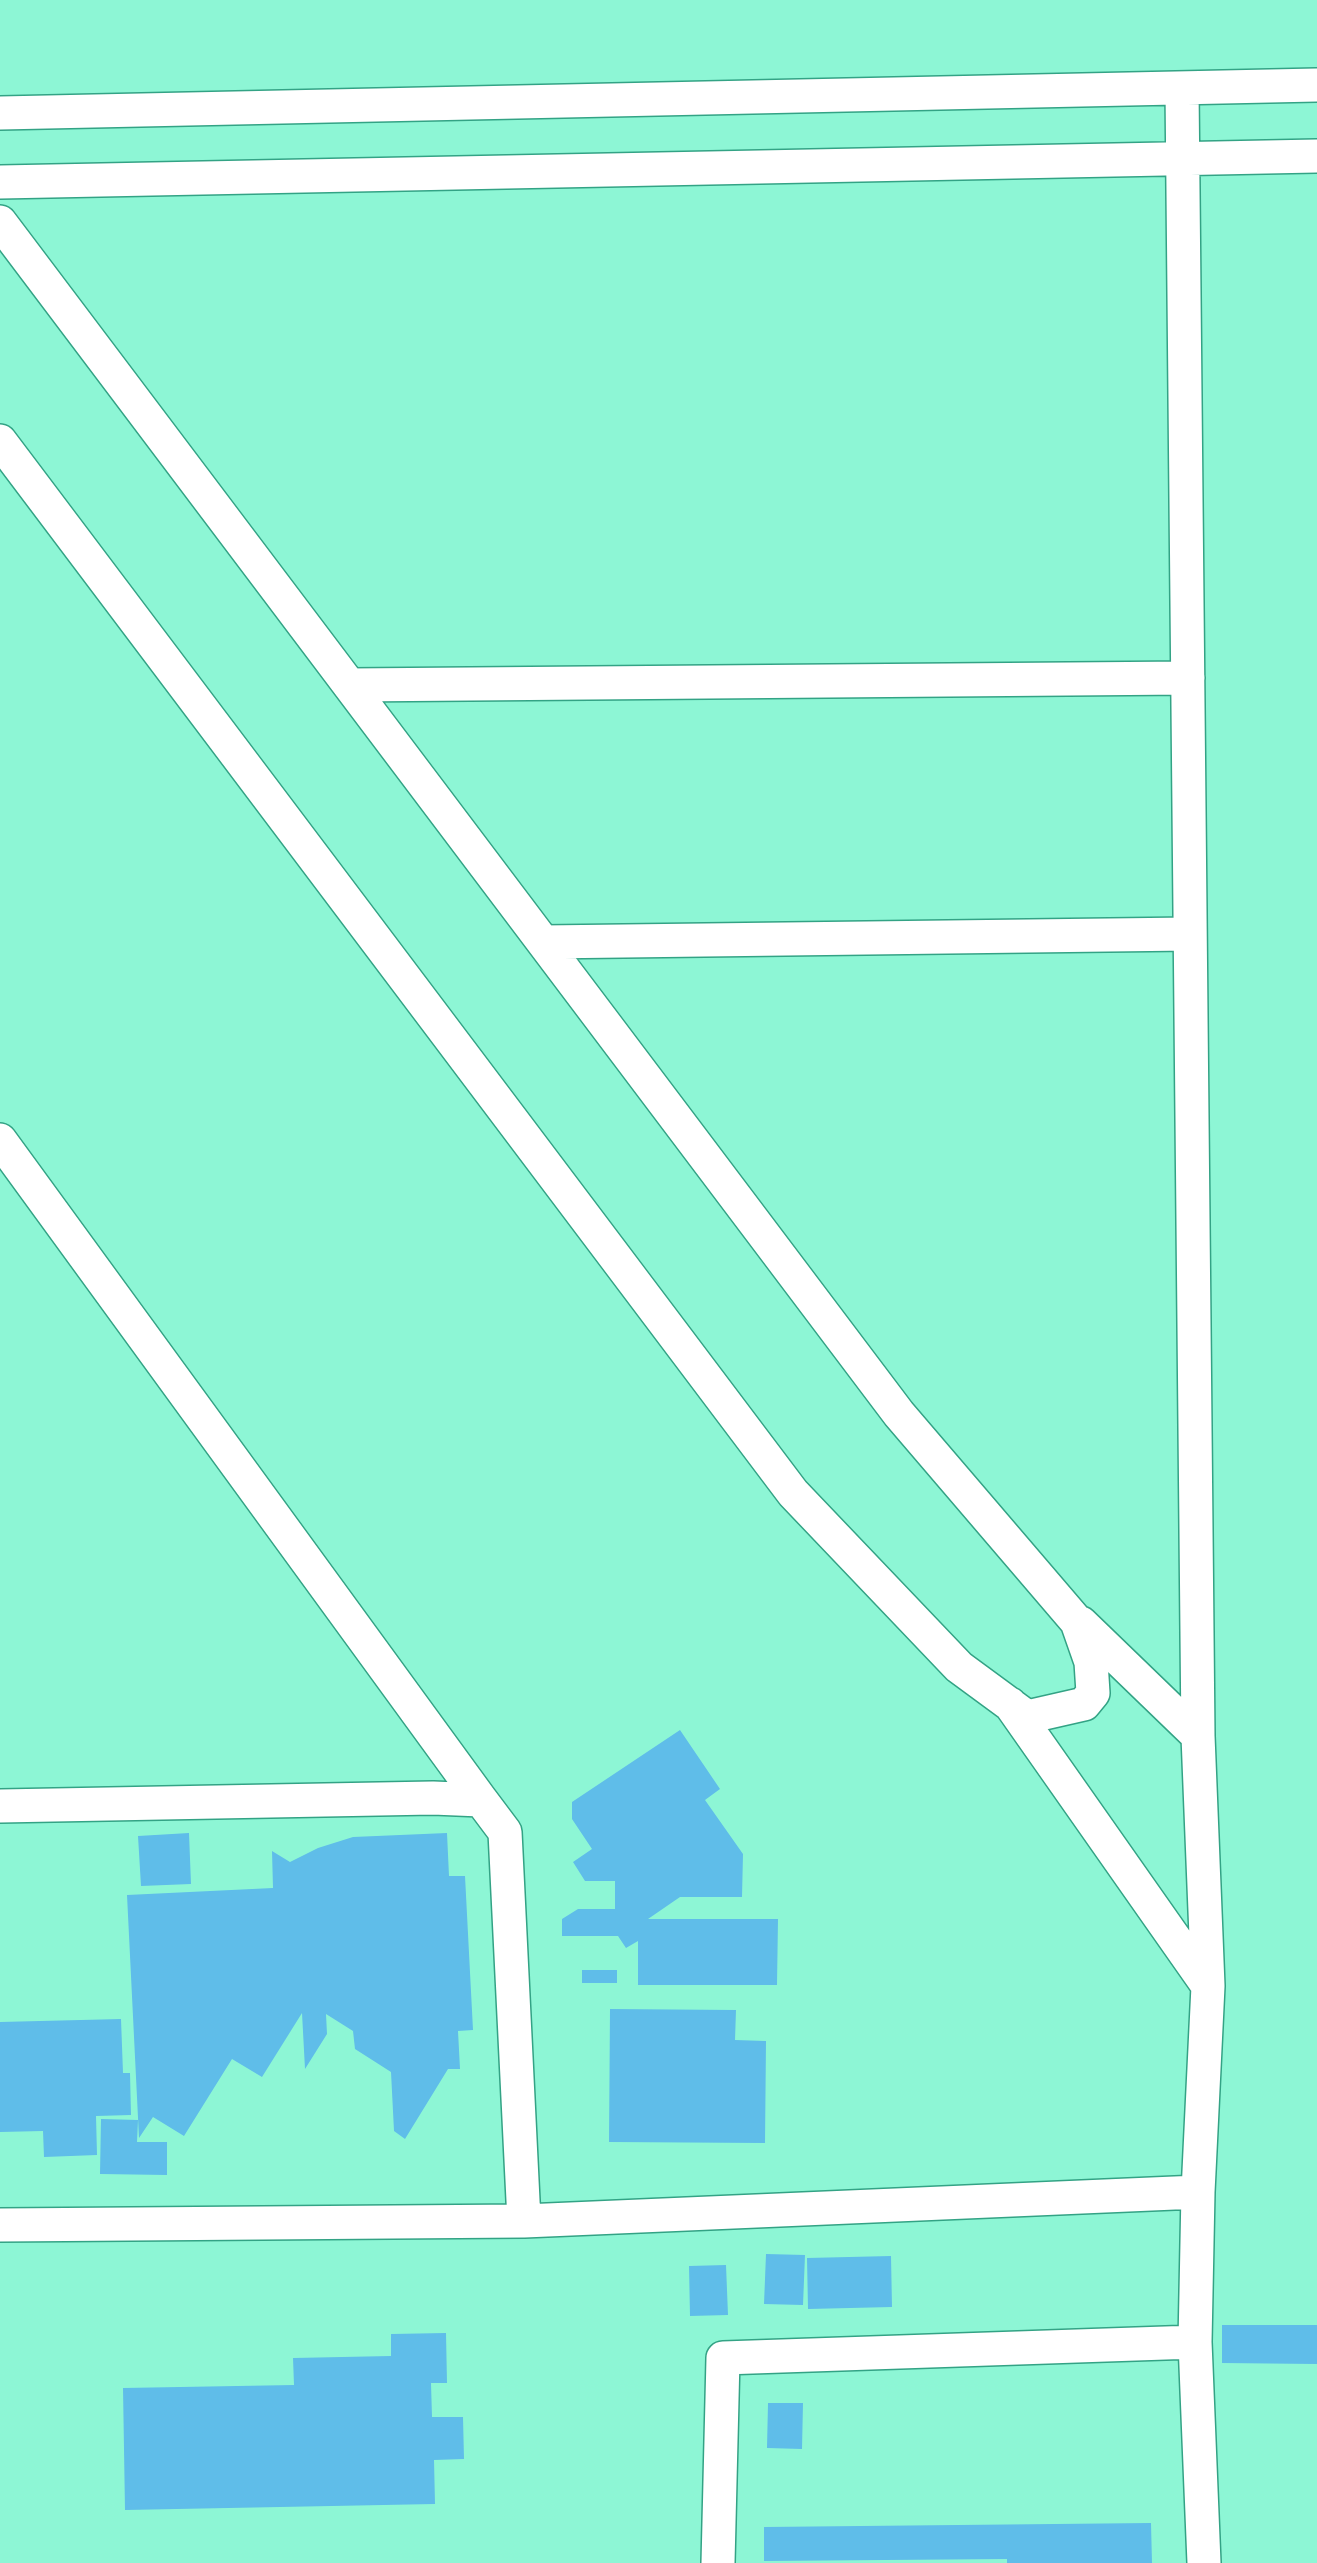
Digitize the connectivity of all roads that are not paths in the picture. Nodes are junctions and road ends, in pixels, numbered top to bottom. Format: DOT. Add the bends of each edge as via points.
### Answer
graph roads {
  1 [pos="1317,85"];
  2 [pos="1182,88"];
  3 [pos="0,113"];
  4 [pos="1317,156"];
  5 [pos="1183,158"];
  6 [pos="0,182"];
  7 [pos="0,222"];
  8 [pos="0,441"];
  9 [pos="1188,678"];
  10 [pos="350,686"];
  11 [pos="1190,934"];
  12 [pos="543,942"];
  13 [pos="0,1140"];
  14 [pos="1067,1610"];
  15 [pos="1010,1704"];
  16 [pos="1198,1736"];
  17 [pos="481,1800"];
  18 [pos="0,1806"];
  19 [pos="1208,1986"];
  20 [pos="1198,2192"];
  21 [pos="524,2221"];
  22 [pos="0,2225"];
  23 [pos="1195,2342"];
  24 [pos="718,2563"];
  25 [pos="1204,2563"];
  1 -- 2 [label="street"];
  2 -- 3 [label="street"];
  2 -- 5 [label="street"];
  4 -- 5 [label="street"];
  5 -- 6 [label="street"];
  5 -- 9 [label="street"];
  7 -- 10 [label="street"];
  8 -- 15 [label="street" via="793,1493 959,1667"];
  9 -- 10 [label="street"];
  9 -- 11 [label="street"];
  10 -- 12 [label="street"];
  11 -- 12 [label="street"];
  11 -- 16 [label="street"];
  12 -- 14 [label="street" via="899,1414"];
  13 -- 17 [label="street"];
  14 -- 15 [label="street" via="1077,1622 1091,1662 1093,1693 1084,1704 1027,1717"];
  14 -- 16 [label="street"];
  15 -- 19 [label="street"];
  16 -- 19 [label="street"];
  17 -- 18 [label="street"];
  17 -- 21 [label="street" via="505,1832"];
  19 -- 20 [label="street"];
  20 -- 21 [label="street"];
  20 -- 23 [label="street"];
  21 -- 22 [label="street"];
  23 -- 24 [label="street" via="723,2358"];
  23 -- 25 [label="street"];
}
